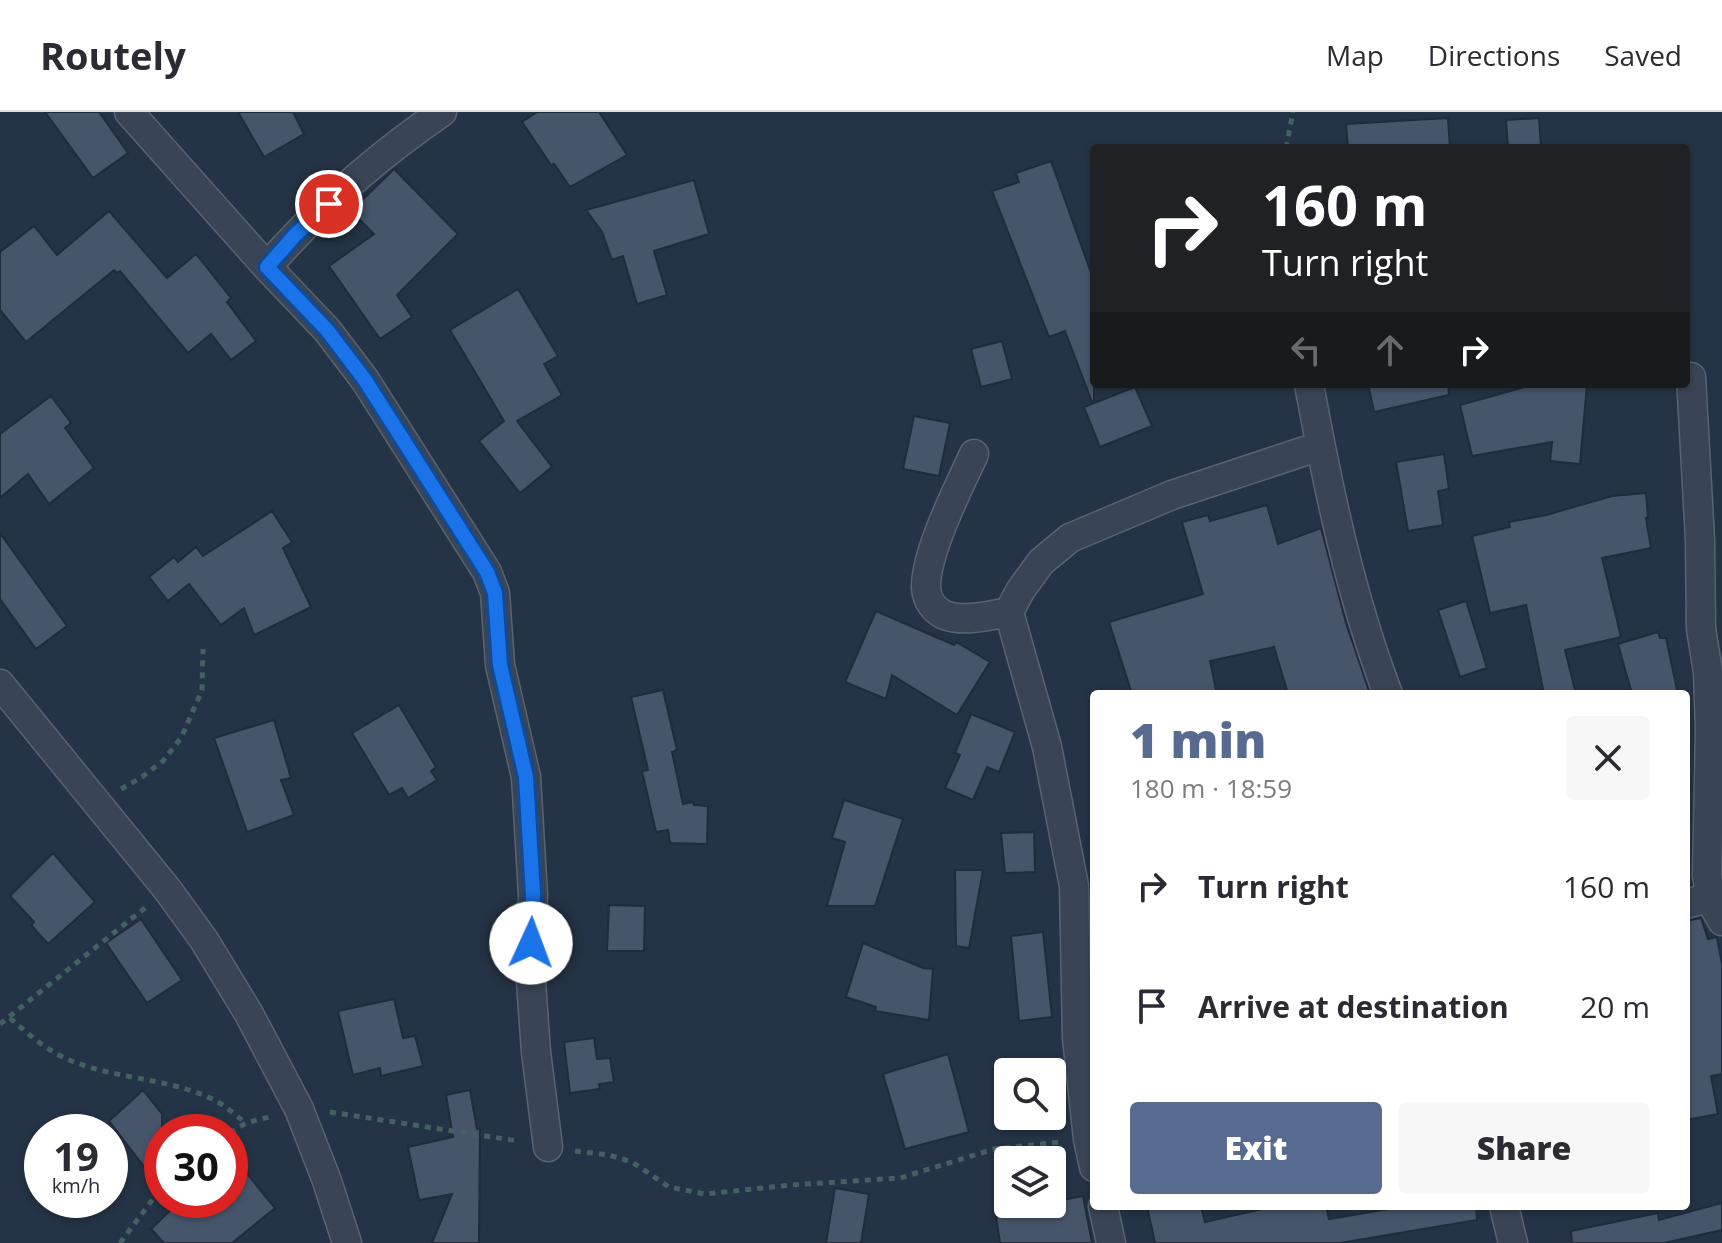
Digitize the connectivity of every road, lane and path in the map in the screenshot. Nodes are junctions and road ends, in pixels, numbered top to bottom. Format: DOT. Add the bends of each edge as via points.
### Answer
graph roads {
  1 [pos="129,112"];
  2 [pos="442,112"];
  3 [pos="1293,112"];
  4 [pos="1287,144"];
  5 [pos="267,267"];
  6 [pos="1691,377"];
  7 [pos="1310,388"];
  8 [pos="1320,446"];
  9 [pos="974,454"];
  10 [pos="1009,612"];
  11 [pos="203,649"];
  12 [pos="0,684"];
  13 [pos="1386,690"];
  14 [pos="93,799"];
  15 [pos="167,889"];
  16 [pos="1710,905"];
  17 [pos="10,1018"];
  18 [pos="0,1024"];
  19 [pos="299,1109"];
  20 [pos="234,1114"];
  21 [pos="248,1122"];
  22 [pos="1090,1145"];
  23 [pos="548,1147"];
  24 [pos="1090,1153"];
  25 [pos="1104,1210"];
  26 [pos="1505,1210"];
  27 [pos="144,1211"];
  28 [pos="120,1243"];
  29 [pos="347,1243"];
  30 [pos="1111,1243"];
  31 [pos="1513,1243"];
  1 -- 5 [label="street"];
  2 -- 5 [label="street" via="345,189"];
  3 -- 4 [label="path"];
  5 -- 23 [label="street" via="327,330 365,380 475,550 495,593 500,665 526,777 533,895 530,968"];
  6 -- 16 [label="street" via="1701,629 1708,672"];
  7 -- 8 [label="street"];
  8 -- 10 [label="street" via="1172,495 1070,538 1041,562"];
  8 -- 13 [label="street"];
  9 -- 10 [label="street" via="937,542 926,589 929,601 949,617"];
  10 -- 22 [label="street" via="1047,747 1074,886 1077,1038"];
  11 -- 14 [label="path" via="202,690 181,738 142,777"];
  12 -- 14 [label="street"];
  14 -- 15 [label="street"];
  15 -- 17 [label="path"];
  15 -- 19 [label="street" via="249,1014"];
  17 -- 18 [label="path"];
  17 -- 20 [label="path" via="39,1044 67,1059 193,1092"];
  19 -- 21 [label="path"];
  19 -- 23 [label="path"];
  19 -- 29 [label="street"];
  23 -- 24 [label="path" via="609,1155 632,1162 669,1187 705,1194 900,1178 994,1149"];
  25 -- 30 [label="street"];
  26 -- 31 [label="street"];
  27 -- 28 [label="path"];
}
